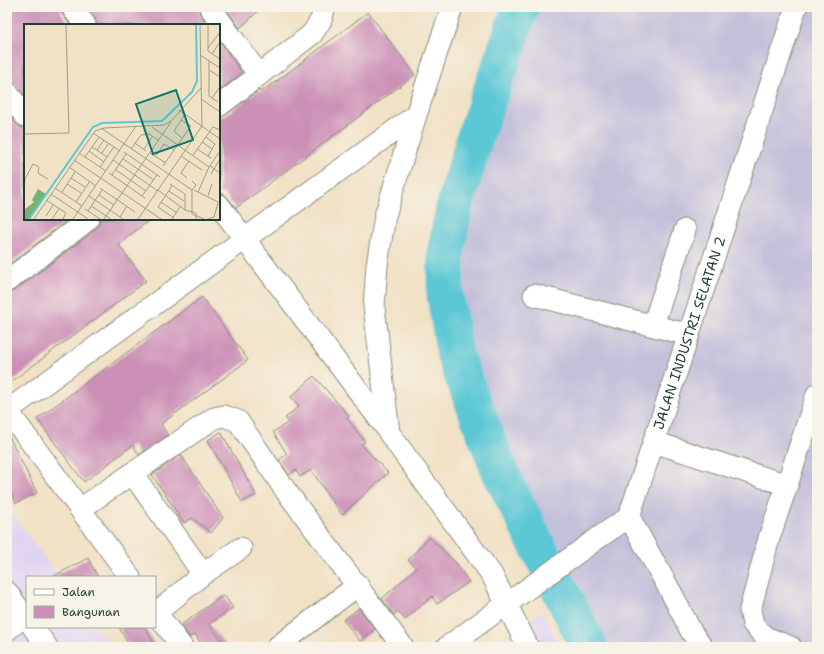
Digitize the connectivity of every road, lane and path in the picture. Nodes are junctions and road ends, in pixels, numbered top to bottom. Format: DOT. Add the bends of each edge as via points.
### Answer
graph roads {
  1 [pos="72,7"];
  2 [pos="210,7"];
  3 [pos="325,7"];
  4 [pos="452,7"];
  5 [pos="796,7"];
  6 [pos="84,24"];
  7 [pos="259,74"];
  8 [pos="7,92"];
  9 [pos="220,105"];
  10 [pos="24,115"];
  11 [pos="416,115"];
  12 [pos="220,206"];
  13 [pos="87,220"];
  14 [pos="685,230"];
  15 [pos="245,239"];
  16 [pos="7,281"];
  17 [pos="534,295"];
  18 [pos="652,325"];
  19 [pos="689,335"];
  20 [pos="817,394"];
  21 [pos="7,411"];
  22 [pos="389,433"];
  23 [pos="654,442"];
  24 [pos="132,473"];
  25 [pos="787,485"];
  26 [pos="80,509"];
  27 [pos="629,517"];
  28 [pos="240,548"];
  29 [pos="203,574"];
  30 [pos="129,576"];
  31 [pos="358,586"];
  32 [pos="7,592"];
  33 [pos="514,598"];
  34 [pos="156,612"];
  35 [pos="26,618"];
  36 [pos="26,622"];
  37 [pos="33,628"];
  38 [pos="7,630"];
  39 [pos="7,644"];
  40 [pos="9,647"];
  41 [pos="47,647"];
  42 [pos="182,647"];
  43 [pos="277,647"];
  44 [pos="403,647"];
  45 [pos="447,647"];
  46 [pos="528,647"];
  47 [pos="702,647"];
  48 [pos="791,647"];
  1 -- 6 [label="street"];
  2 -- 7 [label="street"];
  3 -- 7 [label="street" via="321,20 312,34"];
  4 -- 11 [label="street"];
  5 -- 19 [label="street, JALAN INDUSTRI SELATAN 2"];
  7 -- 9 [label="street"];
  8 -- 10 [label="street"];
  11 -- 15 [label="street"];
  11 -- 22 [label="street" via="385,216 377,265 374,308"];
  12 -- 15 [label="street"];
  13 -- 16 [label="street"];
  14 -- 18 [label="street"];
  15 -- 21 [label="street"];
  15 -- 22 [label="street"];
  17 -- 18 [label="street"];
  18 -- 19 [label="street"];
  19 -- 23 [label="street, JALAN INDUSTRI SELATAN 2"];
  20 -- 25 [label="street"];
  21 -- 26 [label="street"];
  22 -- 33 [label="street" via="492,574"];
  23 -- 25 [label="street"];
  23 -- 27 [label="street, JALAN INDUSTRI SELATAN 2"];
  24 -- 26 [label="street"];
  24 -- 29 [label="street"];
  24 -- 31 [label="street" via="214,418 224,416 238,421 286,491"];
  25 -- 48 [label="street" via="769,538 750,610 753,624 765,637"];
  26 -- 30 [label="street"];
  27 -- 33 [label="street"];
  27 -- 47 [label="street"];
  28 -- 29 [label="street"];
  29 -- 34 [label="street"];
  31 -- 43 [label="street"];
  31 -- 44 [label="street"];
  32 -- 35 [label="street"];
  33 -- 45 [label="street"];
  33 -- 46 [label="street"];
  34 -- 42 [label="street"];
  36 -- 38 [label="street"];
  37 -- 41 [label="street"];
  39 -- 40 [label="street"];
}
